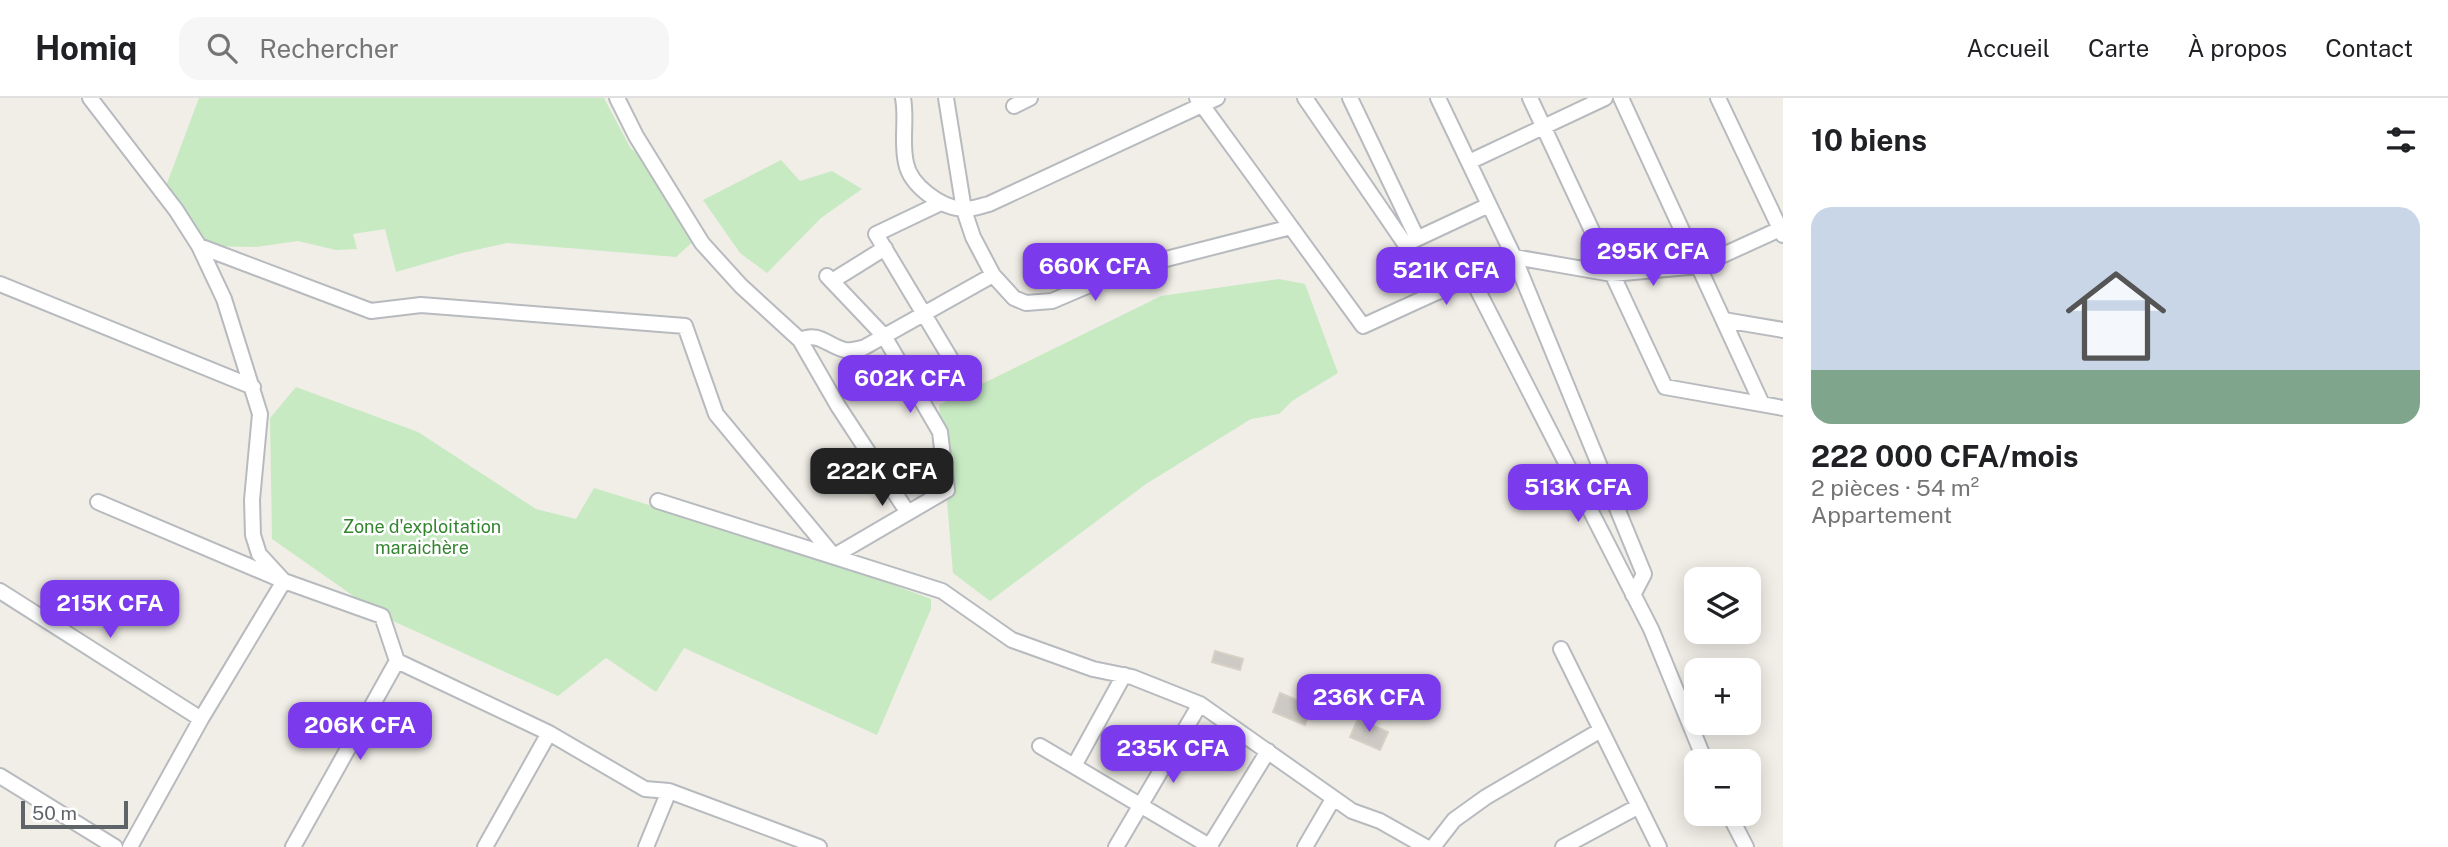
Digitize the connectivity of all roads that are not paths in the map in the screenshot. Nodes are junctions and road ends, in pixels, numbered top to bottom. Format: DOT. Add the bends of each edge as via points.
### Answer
graph roads {
  1 [pos="90,98"];
  2 [pos="617,98"];
  3 [pos="903,98"];
  4 [pos="946,98"];
  5 [pos="1030,98"];
  6 [pos="1217,98"];
  7 [pos="1305,98"];
  8 [pos="1350,98"];
  9 [pos="1438,98"];
  10 [pos="1530,98"];
  11 [pos="1605,98"];
  12 [pos="1621,98"];
  13 [pos="1718,98"];
  14 [pos="1199,102"];
  15 [pos="1014,106"];
  16 [pos="1544,127"];
  17 [pos="1469,162"];
  18 [pos="941,203"];
  19 [pos="1489,205"];
  20 [pos="964,210"];
  21 [pos="1291,227"];
  22 [pos="1782,232"];
  23 [pos="1411,241"];
  24 [pos="199,246"];
  25 [pos="885,248"];
  26 [pos="1514,257"];
  27 [pos="1699,266"];
  28 [pos="1612,274"];
  29 [pos="993,275"];
  30 [pos="1471,276"];
  31 [pos="0,284"];
  32 [pos="1438,292"];
  33 [pos="924,313"];
  34 [pos="1724,320"];
  35 [pos="1783,330"];
  36 [pos="884,336"];
  37 [pos="800,340"];
  38 [pos="253,387"];
  39 [pos="970,391"];
  40 [pos="1762,404"];
  41 [pos="1783,408"];
  42 [pos="658,501"];
  43 [pos="98,502"];
  44 [pos="908,513"];
  45 [pos="834,556"];
  46 [pos="284,581"];
  47 [pos="0,591"];
  48 [pos="1633,595"];
  49 [pos="1562,649"];
  50 [pos="397,661"];
  51 [pos="1124,675"];
  52 [pos="1200,704"];
  53 [pos="201,719"];
  54 [pos="1601,730"];
  55 [pos="549,733"];
  56 [pos="1040,746"];
  57 [pos="1700,749"];
  58 [pos="1268,751"];
  59 [pos="1074,766"];
  60 [pos="0,776"];
  61 [pos="669,791"];
  62 [pos="1333,799"];
  63 [pos="1141,805"];
  64 [pos="1639,806"];
  65 [pos="1735,826"];
  66 [pos="1402,841"];
  67 [pos="115,847"];
  68 [pos="130,847"];
  69 [pos="293,847"];
  70 [pos="485,847"];
  71 [pos="646,847"];
  72 [pos="819,847"];
  73 [pos="1116,847"];
  74 [pos="1210,847"];
  75 [pos="1305,847"];
  76 [pos="1426,847"];
  77 [pos="1433,847"];
  78 [pos="1563,847"];
  79 [pos="1659,847"];
  80 [pos="1745,847"];
  1 -- 24 [label="street"];
  2 -- 37 [label="street" via="702,243"];
  3 -- 18 [label="street" via="906,166 918,185"];
  4 -- 20 [label="street"];
  5 -- 15 [label="street"];
  6 -- 14 [label="street"];
  7 -- 23 [label="street"];
  8 -- 23 [label="street"];
  9 -- 17 [label="street"];
  10 -- 16 [label="street"];
  11 -- 16 [label="street"];
  12 -- 27 [label="street"];
  13 -- 22 [label="street"];
  14 -- 20 [label="street" via="989,204"];
  14 -- 21 [label="street"];
  16 -- 17 [label="street"];
  16 -- 28 [label="street"];
  17 -- 19 [label="street"];
  18 -- 20 [label="street"];
  18 -- 25 [label="street" via="876,234"];
  19 -- 23 [label="street"];
  19 -- 26 [label="street"];
  20 -- 29 [label="street"];
  21 -- 29 [label="street" via="1127,270 1052,301 1026,303 1014,298"];
  21 -- 32 [label="street" via="1363,326"];
  22 -- 27 [label="street"];
  23 -- 32 [label="street"];
  24 -- 38 [label="street" via="225,299"];
  24 -- 45 [label="street" via="371,311 421,305 685,327 716,414"];
  25 -- 33 [label="street"];
  25 -- 36 [label="street" via="829,279"];
  26 -- 28 [label="street"];
  26 -- 30 [label="street"];
  26 -- 48 [label="street" via="1644,574"];
  27 -- 28 [label="street"];
  27 -- 34 [label="street"];
  28 -- 40 [label="street" via="1665,387"];
  29 -- 33 [label="street"];
  30 -- 32 [label="street"];
  30 -- 48 [label="street"];
  31 -- 38 [label="street"];
  33 -- 36 [label="street"];
  33 -- 39 [label="street"];
  34 -- 35 [label="street"];
  34 -- 40 [label="street"];
  36 -- 37 [label="street" via="853,350 817,337"];
  36 -- 44 [label="street" via="940,432 947,490"];
  37 -- 44 [label="street"];
  38 -- 46 [label="street" via="260,414 253,535 260,554"];
  40 -- 41 [label="street"];
  42 -- 45 [label="street"];
  43 -- 46 [label="street"];
  44 -- 45 [label="street"];
  45 -- 51 [label="street" via="942,591 1012,640 1093,669"];
  46 -- 50 [label="street" via="382,616"];
  46 -- 53 [label="street"];
  47 -- 53 [label="street"];
  48 -- 57 [label="street"];
  49 -- 54 [label="street"];
  50 -- 55 [label="street"];
  50 -- 69 [label="street"];
  51 -- 52 [label="street"];
  51 -- 59 [label="street"];
  52 -- 58 [label="street"];
  52 -- 63 [label="street"];
  53 -- 68 [label="street"];
  54 -- 64 [label="street"];
  54 -- 77 [label="street" via="1486,797 1454,820"];
  55 -- 61 [label="street" via="645,789"];
  55 -- 70 [label="street"];
  56 -- 59 [label="street"];
  58 -- 62 [label="street"];
  58 -- 74 [label="street"];
  59 -- 63 [label="street"];
  60 -- 67 [label="street"];
  61 -- 71 [label="street"];
  61 -- 72 [label="street"];
  62 -- 66 [label="street" via="1380,821"];
  62 -- 75 [label="street"];
  63 -- 73 [label="street"];
  63 -- 74 [label="street"];
  64 -- 78 [label="street"];
  64 -- 79 [label="street"];
  65 -- 80 [label="street"];
  66 -- 76 [label="street"];
}
